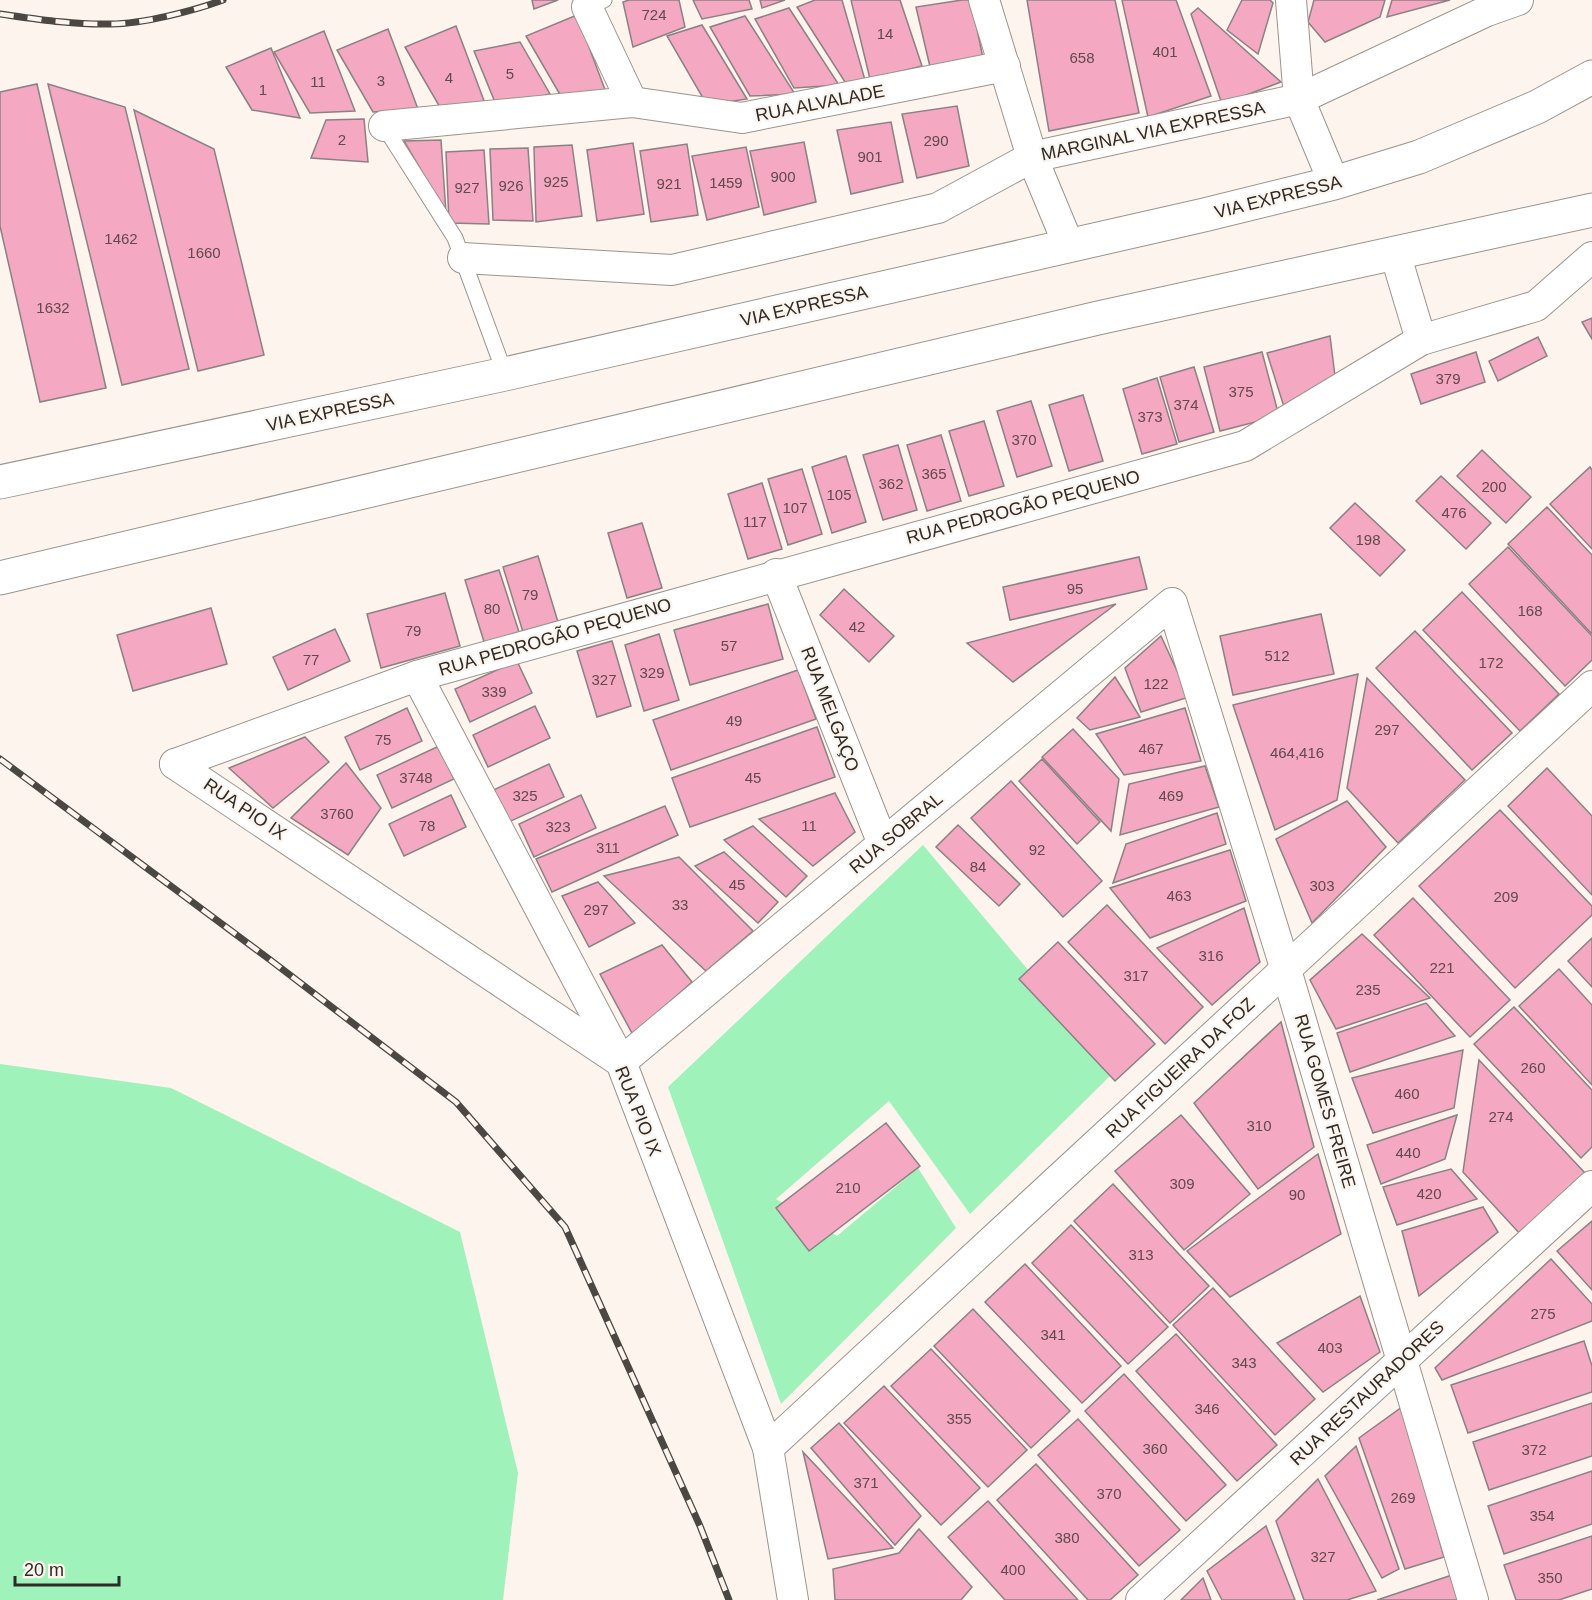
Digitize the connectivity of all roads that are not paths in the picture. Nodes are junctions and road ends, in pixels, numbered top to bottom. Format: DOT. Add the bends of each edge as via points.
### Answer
graph roads {
  1 [pos="984,0"];
  2 [pos="1291,0"];
  3 [pos="1518,0"];
  4 [pos="596,4"];
  5 [pos="1005,66"];
  6 [pos="1592,77"];
  7 [pos="1299,99"];
  8 [pos="632,102"];
  9 [pos="384,126"];
  10 [pos="1032,157"];
  11 [pos="1334,183"];
  12 [pos="1592,210"];
  13 [pos="1069,246"];
  14 [pos="1395,253"];
  15 [pos="1592,257"];
  16 [pos="463,258"];
  17 [pos="1421,340"];
  18 [pos="505,374"];
  19 [pos="9,480"];
  20 [pos="777,574"];
  21 [pos="0,578"];
  22 [pos="1172,603"];
  23 [pos="417,676"];
  24 [pos="1592,686"];
  25 [pos="175,764"];
  26 [pos="883,844"];
  27 [pos="1286,970"];
  28 [pos="621,1062"];
  29 [pos="1592,1186"];
  30 [pos="1401,1362"];
  31 [pos="768,1448"];
  32 [pos="793,1600"];
  33 [pos="1142,1600"];
  34 [pos="1473,1600"];
  1 -- 5 [label="street"];
  2 -- 7 [label="street"];
  3 -- 7 [label="street, MARGINAL VIA EXPRESSA"];
  4 -- 8 [label="street"];
  5 -- 8 [label="street, RUA ALVALADE" via="742,118"];
  5 -- 10 [label="street"];
  6 -- 11 [label="highway, VIA EXPRESSA" via="1537,107 1419,157"];
  7 -- 10 [label="street, MARGINAL VIA EXPRESSA"];
  7 -- 11 [label="street"];
  8 -- 9 [label="street, RUA ALVALADE"];
  9 -- 16 [label="lane" via="455,237"];
  10 -- 13 [label="street"];
  10 -- 16 [label="street, MARGINAL VIA EXPRESSA" via="938,208 672,270"];
  11 -- 13 [label="highway, VIA EXPRESSA"];
  12 -- 14 [label="highway"];
  13 -- 18 [label="highway, VIA EXPRESSA"];
  14 -- 17 [label="street"];
  14 -- 21 [label="highway" via="1087,321"];
  15 -- 17 [label="street, RUA PEDROGÃO PEQUENO" via="1536,306"];
  16 -- 18 [label="lane"];
  17 -- 20 [label="street, RUA PEDROGÃO PEQUENO" via="1245,446"];
  18 -- 19 [label="highway, VIA EXPRESSA"];
  20 -- 23 [label="street, RUA PEDROGÃO PEQUENO"];
  20 -- 26 [label="street, RUA MELGAÇO"];
  22 -- 26 [label="street, RUA SOBRAL"];
  22 -- 27 [label="street, RUA GOMES FREIRE"];
  23 -- 25 [label="street, RUA PEDROGÃO PEQUENO"];
  23 -- 28 [label="street, RUA PEDROGÃO PEQUENO"];
  24 -- 27 [label="street, RUA FIGUEIRA DA FOZ"];
  25 -- 28 [label="street, RUA PIO IX"];
  26 -- 28 [label="street, RUA SOBRAL"];
  27 -- 30 [label="street, RUA GOMES FREIRE"];
  27 -- 31 [label="street, RUA FIGUEIRA DA FOZ"];
  28 -- 31 [label="street, RUA PIO IX"];
  29 -- 30 [label="street, RUA RESTAURADORES"];
  30 -- 33 [label="street, RUA RESTAURADORES"];
  30 -- 34 [label="street, RUA GOMES FREIRE"];
  31 -- 32 [label="street, RUA PIO IX"];
}
